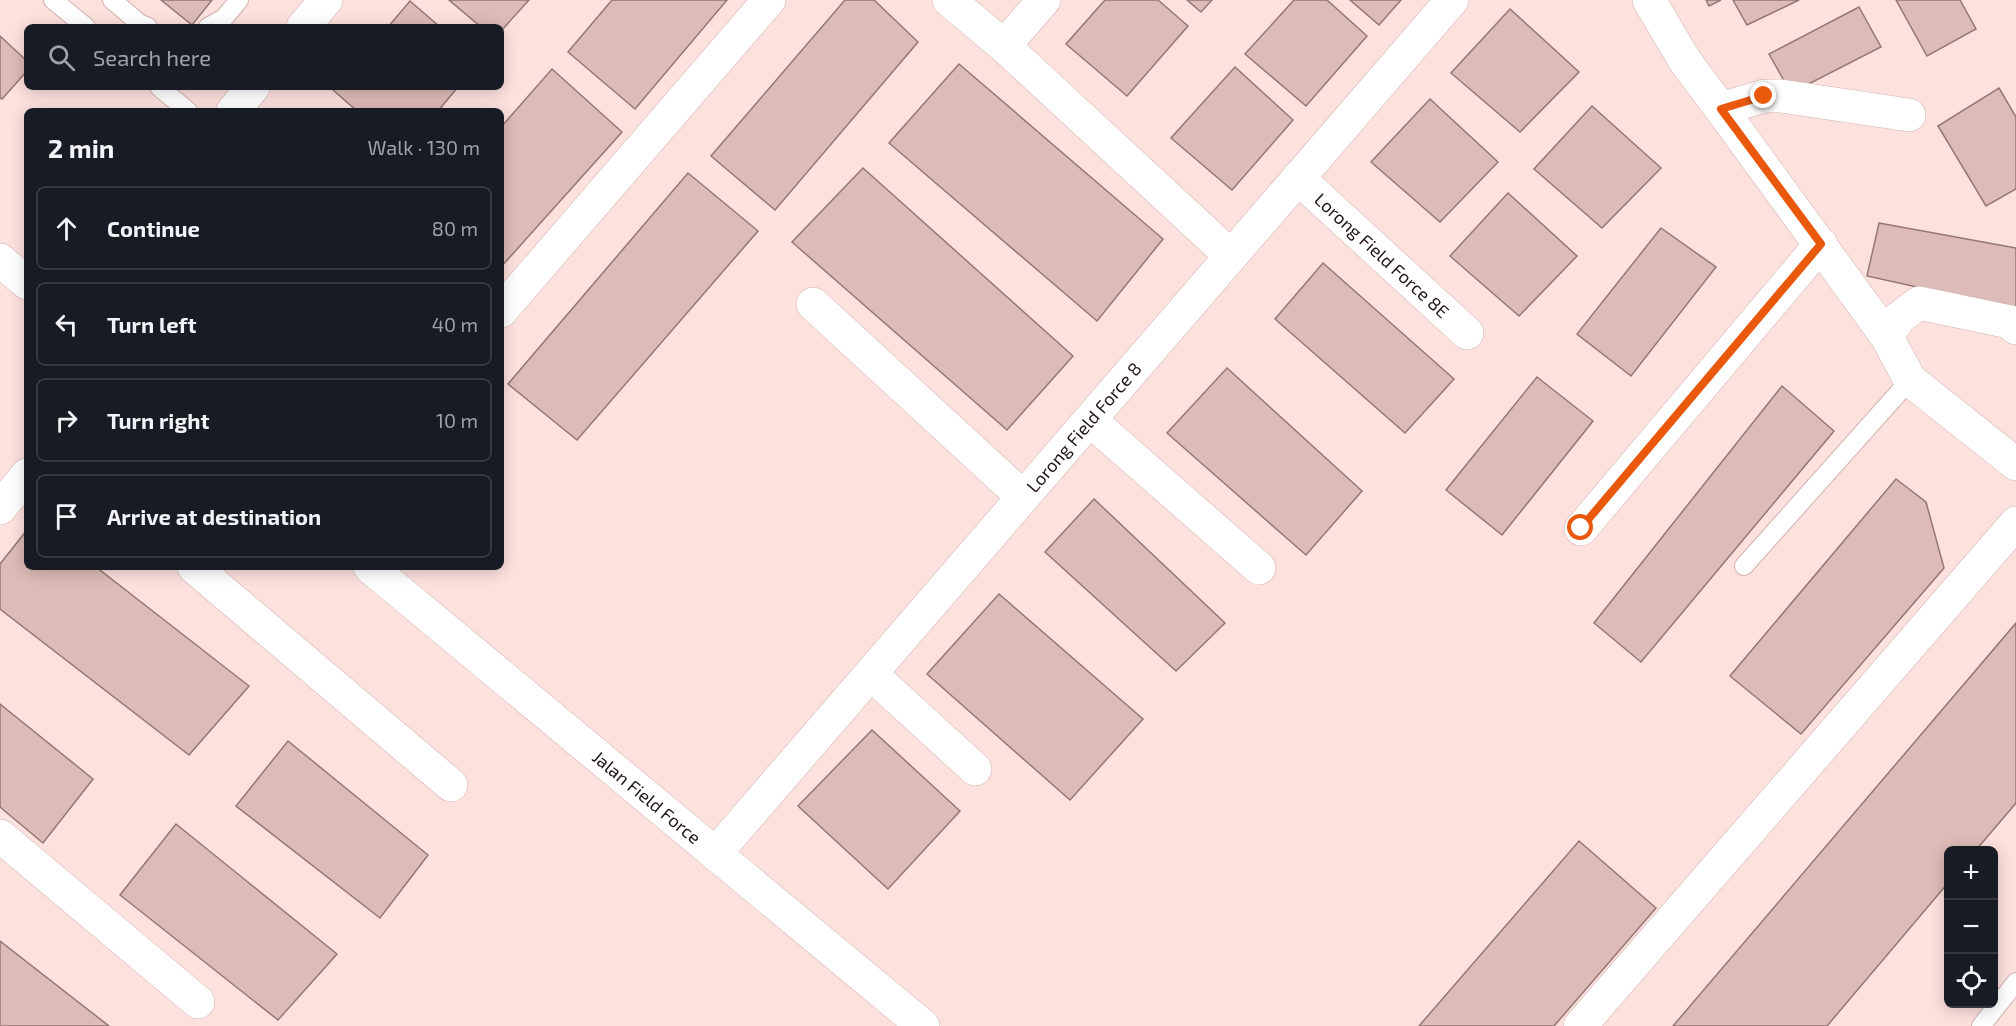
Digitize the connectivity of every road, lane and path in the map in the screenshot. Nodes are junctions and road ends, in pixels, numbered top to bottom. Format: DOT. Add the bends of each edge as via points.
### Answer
graph roads {
  1 [pos="112,0"];
  2 [pos="239,0"];
  3 [pos="326,0"];
  4 [pos="769,0"];
  5 [pos="949,0"];
  6 [pos="1044,0"];
  7 [pos="1452,0"];
  8 [pos="1649,0"];
  9 [pos="62,3"];
  10 [pos="83,24"];
  11 [pos="141,24"];
  12 [pos="213,24"];
  13 [pos="306,24"];
  14 [pos="1004,46"];
  15 [pos="163,90"];
  16 [pos="250,90"];
  17 [pos="184,108"];
  18 [pos="236,108"];
  19 [pos="1721,109"];
  20 [pos="1909,115"];
  21 [pos="1298,178"];
  22 [pos="1821,244"];
  23 [pos="1231,256"];
  24 [pos="0,260"];
  25 [pos="24,280"];
  26 [pos="813,304"];
  27 [pos="504,308"];
  28 [pos="2016,328"];
  29 [pos="1467,333"];
  30 [pos="1887,337"];
  31 [pos="1910,380"];
  32 [pos="1090,420"];
  33 [pos="2016,464"];
  34 [pos="24,479"];
  35 [pos="1023,497"];
  36 [pos="0,508"];
  37 [pos="2016,524"];
  38 [pos="1581,528"];
  39 [pos="1744,566"];
  40 [pos="1259,568"];
  41 [pos="198,570"];
  42 [pos="374,570"];
  43 [pos="871,674"];
  44 [pos="975,769"];
  45 [pos="451,784"];
  46 [pos="0,836"];
  47 [pos="716,854"];
  48 [pos="2016,982"];
  49 [pos="198,1002"];
  50 [pos="923,1026"];
  51 [pos="1580,1026"];
  52 [pos="1981,1026"];
  1 -- 11 [label="lane"];
  2 -- 12 [label="lane"];
  3 -- 13 [label="street"];
  4 -- 27 [label="street"];
  5 -- 14 [label="street"];
  6 -- 14 [label="street"];
  7 -- 21 [label="street, Lorong Field Force 8"];
  8 -- 19 [label="street" via="1685,61"];
  9 -- 10 [label="lane"];
  14 -- 23 [label="street"];
  15 -- 17 [label="lane"];
  16 -- 18 [label="street"];
  19 -- 20 [label="street" via="1764,96 1781,96"];
  19 -- 22 [label="street"];
  21 -- 23 [label="street, Lorong Field Force 8"];
  21 -- 29 [label="street, Lorong Field Force 8E"];
  22 -- 30 [label="street"];
  22 -- 38 [label="street"];
  23 -- 32 [label="street, Lorong Field Force 8"];
  24 -- 25 [label="street"];
  26 -- 35 [label="street"];
  28 -- 30 [label="street" via="2010,321 1919,303 1899,318"];
  30 -- 31 [label="street"];
  31 -- 33 [label="street"];
  31 -- 39 [label="lane"];
  32 -- 35 [label="street, Lorong Field Force 8"];
  32 -- 40 [label="street"];
  34 -- 36 [label="street"];
  35 -- 43 [label="street, Lorong Field Force 8"];
  37 -- 51 [label="street"];
  41 -- 45 [label="street"];
  42 -- 47 [label="street, Jalan Field Force"];
  43 -- 44 [label="street"];
  43 -- 47 [label="street, Lorong Field Force 8"];
  46 -- 49 [label="street"];
  47 -- 50 [label="street, Jalan Field Force"];
  48 -- 52 [label="lane"];
}
